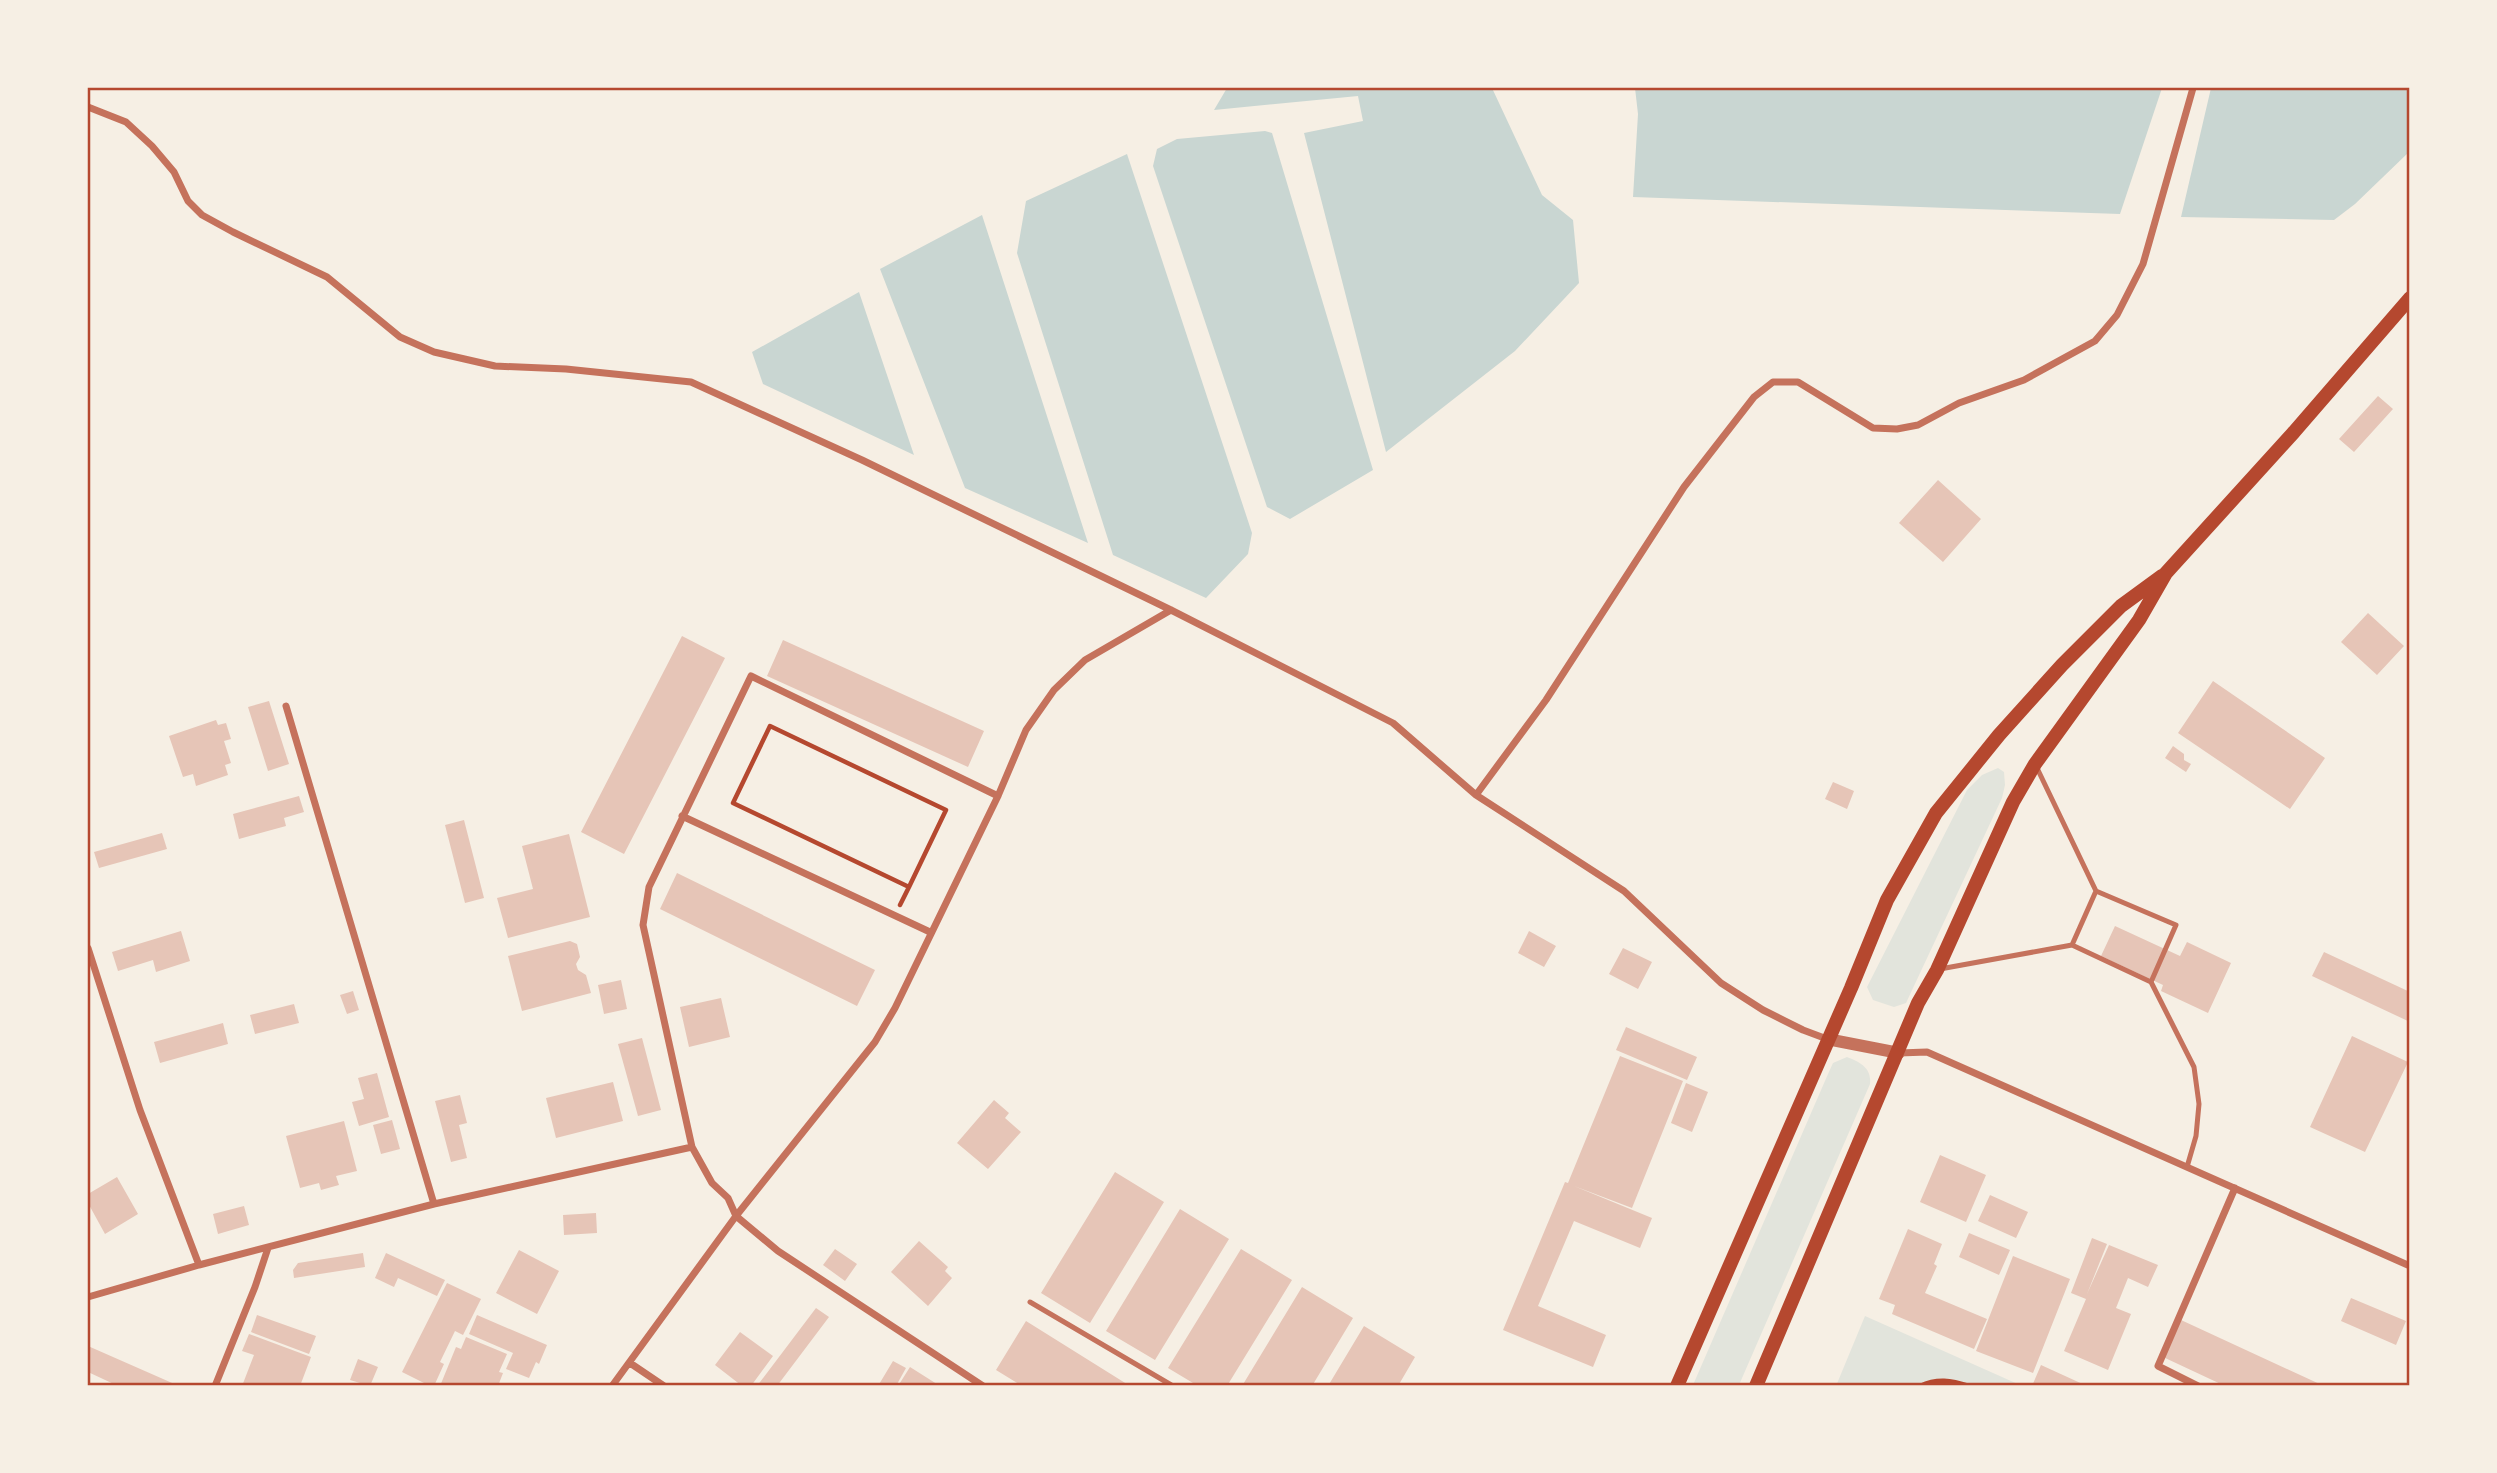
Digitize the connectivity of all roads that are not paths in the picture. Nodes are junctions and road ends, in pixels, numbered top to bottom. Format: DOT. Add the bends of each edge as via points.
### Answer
graph roads {
  1 [pos="2193,88"];
  2 [pos="88,107"];
  3 [pos="2410,298"];
  4 [pos="2166,573"];
  5 [pos="1171,610"];
  6 [pos="286,706"];
  7 [pos="2035,764"];
  8 [pos="1476,795"];
  9 [pos="998,796"];
  10 [pos="682,816"];
  11 [pos="2096,891"];
  12 [pos="930,932"];
  13 [pos="2072,944"];
  14 [pos="88,948"];
  15 [pos="1937,970"];
  16 [pos="2151,982"];
  17 [pos="1827,1039"];
  18 [pos="1899,1053"];
  19 [pos="692,1147"];
  20 [pos="2187,1167"];
  21 [pos="2235,1188"];
  22 [pos="434,1204"];
  23 [pos="736,1216"];
  24 [pos="268,1248"];
  25 [pos="199,1265"];
  26 [pos="2410,1266"];
  27 [pos="88,1297"];
  28 [pos="1030,1302"];
  29 [pos="630,1363"];
  30 [pos="215,1385"];
  31 [pos="612,1385"];
  32 [pos="664,1385"];
  33 [pos="983,1385"];
  34 [pos="1173,1385"];
  35 [pos="1678,1385"];
  36 [pos="1756,1385"];
  37 [pos="2198,1385"];
  1 -- 8 [label="street" via="2143,264 2118,315 2095,341 2024,380 1959,403 1919,425 1897,429 1873,428 1798,382 1773,382 1754,397 1684,486 1546,700"];
  2 -- 5 [label="street" via="126,122 152,146 202,215 327,277 400,337 434,352 495,366 691,382"];
  3 -- 4 [label="main road"];
  4 -- 7 [label="main road" via="2139,620"];
  4 -- 17 [label="main road" via="2121,606 2062,665 1936,813 1887,900"];
  5 -- 8 [label="street" via="1394,723"];
  5 -- 9 [label="street" via="1084,660 1054,690 1026,730"];
  6 -- 22 [label="street"];
  7 -- 11 [label="lane"];
  7 -- 15 [label="main road" via="2013,802"];
  8 -- 17 [label="street" via="1624,891 1721,983 1763,1010"];
  9 -- 10 [label="street" via="751,676"];
  9 -- 12 [label="street"];
  10 -- 12 [label="street"];
  10 -- 19 [label="street" via="649,887 643,925"];
  11 -- 13 [label="lane"];
  11 -- 16 [label="lane" via="2176,925"];
  12 -- 23 [label="street" via="875,1042"];
  13 -- 15 [label="lane"];
  13 -- 16 [label="lane"];
  14 -- 25 [label="street" via="140,1110"];
  15 -- 18 [label="main road"];
  16 -- 20 [label="lane" via="2194,1068 2199,1104"];
  17 -- 18 [label="street"];
  17 -- 35 [label="main road"];
  18 -- 20 [label="street" via="1927,1052"];
  18 -- 36 [label="main road"];
  19 -- 22 [label="street"];
  19 -- 23 [label="street"];
  20 -- 21 [label="street"];
  21 -- 26 [label="street"];
  21 -- 37 [label="street" via="2158,1366"];
  22 -- 24 [label="street"];
  23 -- 29 [label="street"];
  23 -- 33 [label="street" via="778,1251"];
  24 -- 25 [label="street"];
  24 -- 30 [label="street"];
  25 -- 27 [label="street"];
  28 -- 34 [label="lane"];
  29 -- 31 [label="street"];
  29 -- 32 [label="street"];
}
